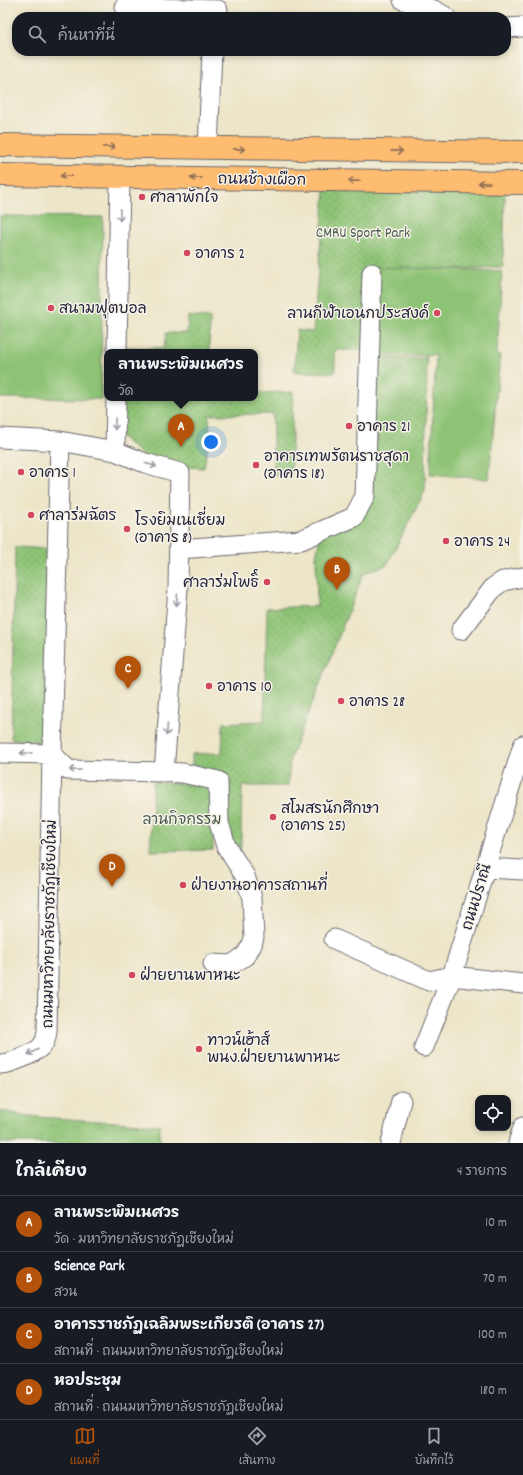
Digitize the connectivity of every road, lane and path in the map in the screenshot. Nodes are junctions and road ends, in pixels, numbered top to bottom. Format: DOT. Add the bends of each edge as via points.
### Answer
graph roads {
  1 [pos="403,0"];
  2 [pos="124,8"];
  3 [pos="219,9"];
  4 [pos="437,12"];
  5 [pos="523,27"];
  6 [pos="511,28"];
  7 [pos="212,56"];
  8 [pos="0,145"];
  9 [pos="208,149"];
  10 [pos="523,152"];
  11 [pos="0,175"];
  12 [pos="120,176"];
  13 [pos="523,183"];
  14 [pos="372,273"];
  15 [pos="117,349"];
  16 [pos="116,401"];
  17 [pos="0,438"];
  18 [pos="60,441"];
  19 [pos="115,451"];
  20 [pos="179,549"];
  21 [pos="523,577"];
  22 [pos="461,630"];
  23 [pos="523,745"];
  24 [pos="0,753"];
  25 [pos="52,754"];
  26 [pos="164,772"];
  27 [pos="485,868"];
  28 [pos="523,870"];
  29 [pos="334,939"];
  30 [pos="213,964"];
  31 [pos="452,976"];
  32 [pos="523,984"];
  33 [pos="424,1047"];
  34 [pos="0,1064"];
  35 [pos="401,1101"];
  36 [pos="523,1127"];
  37 [pos="391,1143"];
  38 [pos="518,1143"];
  1 -- 4 [label="street"];
  2 -- 3 [label="street"];
  5 -- 6 [label="street"];
  7 -- 9 [label="street"];
  8 -- 9 [label="main road, ถนนช้างเผือก, one-way"];
  9 -- 10 [label="main road, ถนนช้างเผือก, one-way"];
  12 -- 11 [label="main road, ถนนช้างเผือก, one-way"];
  13 -- 12 [label="main road, ถนนช้างเผือก, one-way"];
  12 -- 15 [label="street, one-way"];
  14 -- 20 [label="street" via="365,496 354,517 301,540"];
  16 -- 19 [label="street, one-way"];
  17 -- 18 [label="street"];
  18 -- 19 [label="street"];
  18 -- 25 [label="street, ถนนมหาวิทยาลัยราชภัฏเชียงใหม่"];
  19 -- 20 [label="street, one-way" via="180,473"];
  20 -- 26 [label="street, one-way"];
  21 -- 22 [label="street" via="503,581 494,587"];
  23 -- 27 [label="street, ถนนปราณี"];
  25 -- 24 [label="street, one-way"];
  26 -- 25 [label="street, one-way" via="68,770"];
  25 -- 34 [label="street, ถนนมหาวิทยาลัยราชภัฏเชียงใหม่, one-way" via="47,1032 44,1044 38,1050 8,1064"];
  26 -- 30 [label="street" via="183,773 218,781 219,823 226,846 245,876 252,898 252,945 245,956 231,965"];
  27 -- 28 [label="street"];
  27 -- 31 [label="street, ถนนปราณี"];
  29 -- 31 [label="street" via="429,981"];
  31 -- 32 [label="street"];
  31 -- 33 [label="street, ถนนปราณี"];
  35 -- 37 [label="street"];
  36 -- 38 [label="street"];
}
